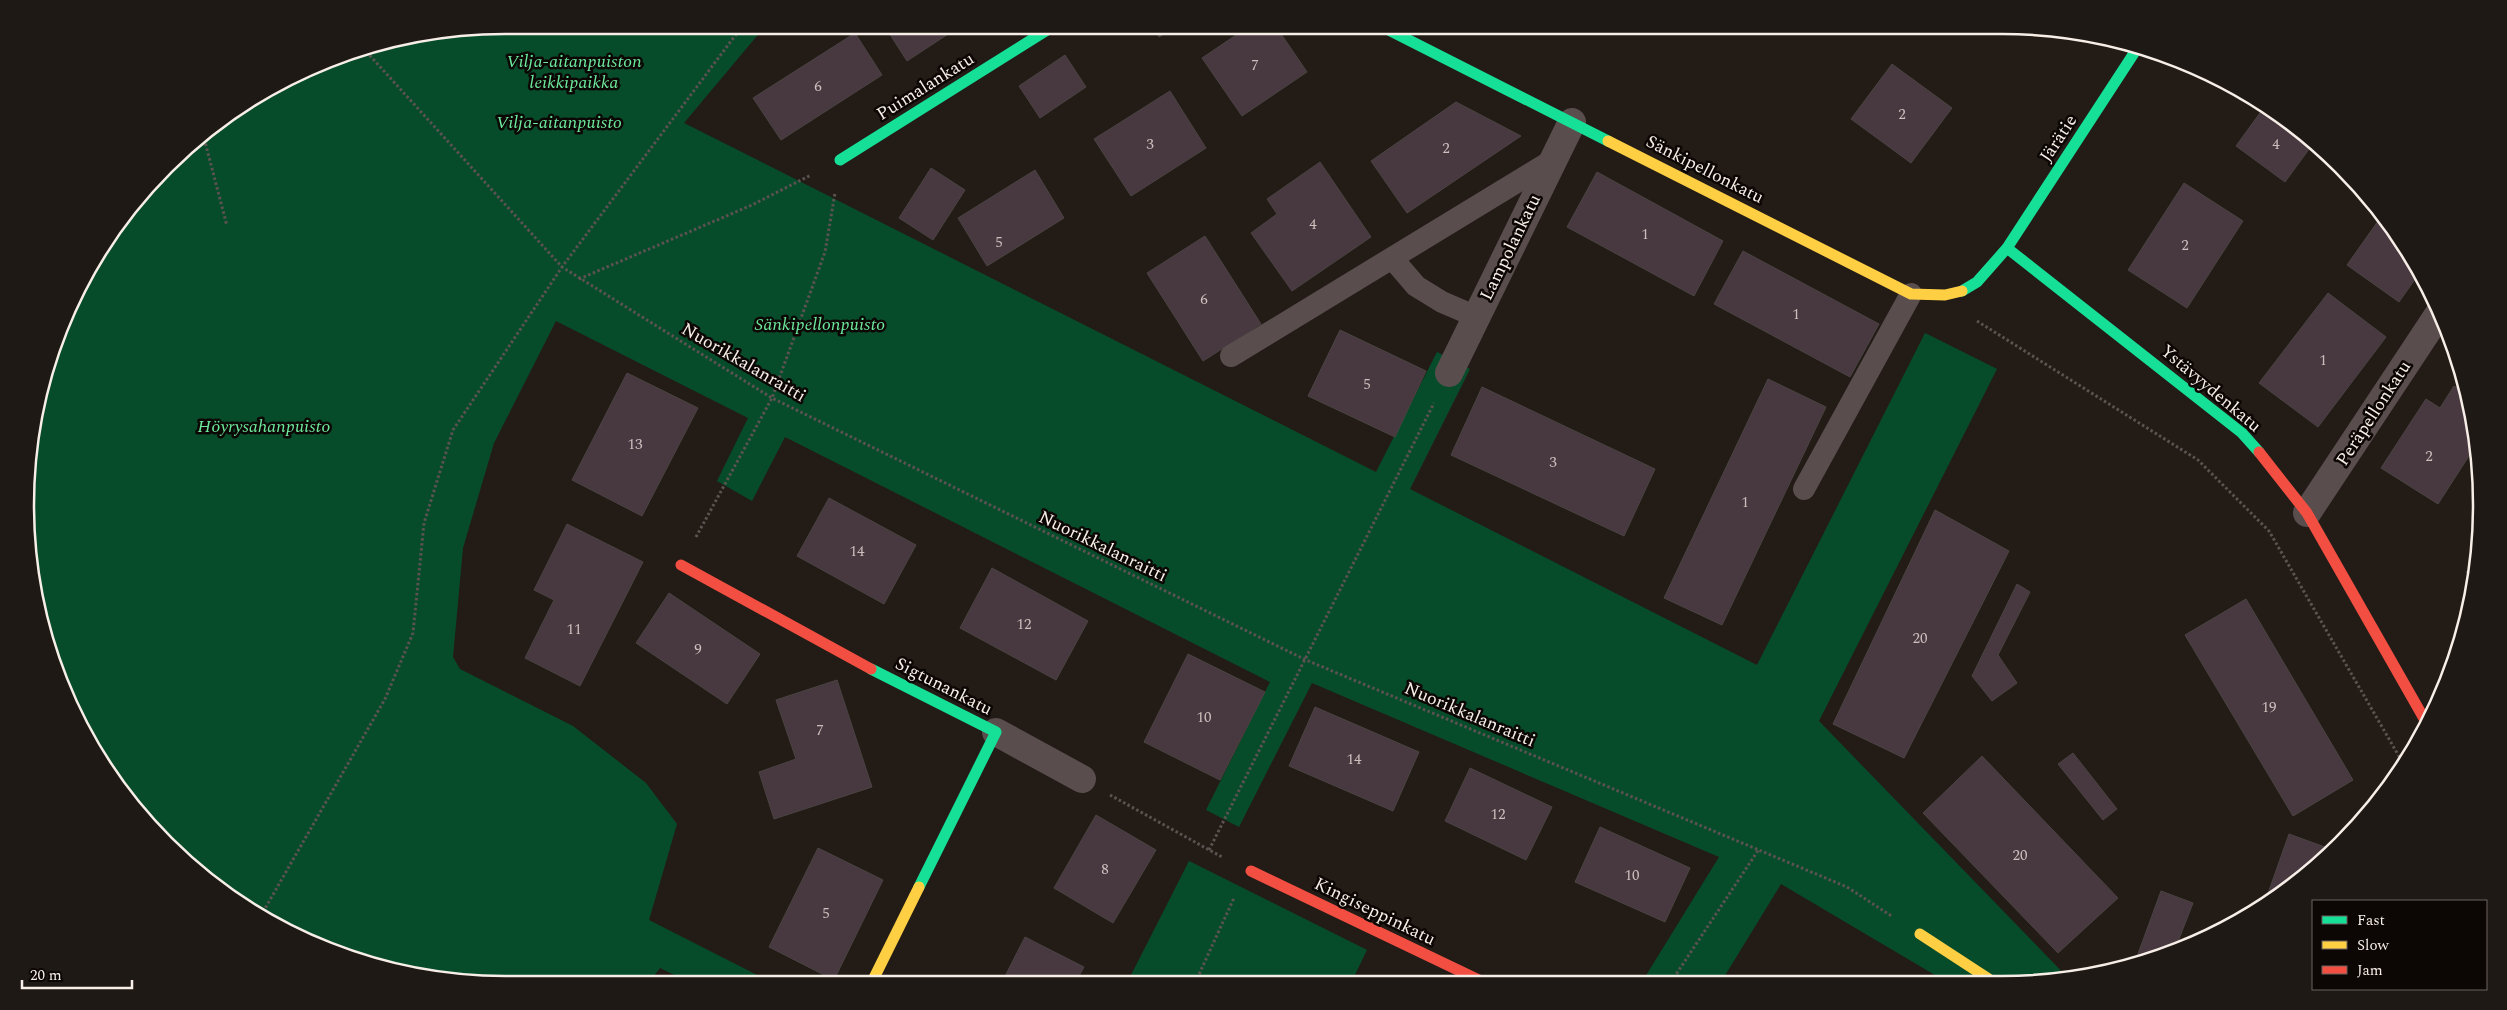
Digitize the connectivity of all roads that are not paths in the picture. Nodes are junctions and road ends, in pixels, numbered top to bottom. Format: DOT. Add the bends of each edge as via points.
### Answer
graph roads {
  1 [pos="1041,34"];
  2 [pos="1397,34"];
  3 [pos="2134,53"];
  4 [pos="1572,122"];
  5 [pos="840,160"];
  6 [pos="1553,160"];
  7 [pos="2007,248"];
  8 [pos="1392,258"];
  9 [pos="1912,294"];
  10 [pos="1476,317"];
  11 [pos="2435,320"];
  12 [pos="1231,356"];
  13 [pos="1449,373"];
  14 [pos="1804,489"];
  15 [pos="2307,513"];
  16 [pos="681,565"];
  17 [pos="2423,717"];
  18 [pos="996,732"];
  19 [pos="1082,779"];
  20 [pos="1251,871"];
  21 [pos="1920,934"];
  22 [pos="875,976"];
  23 [pos="1470,976"];
  24 [pos="1984,976"];
  1 -- 5 [label="street, Puimalankatu"];
  2 -- 4 [label="street, Sänkipellonkatu"];
  3 -- 7 [label="street, Järätie"];
  4 -- 6 [label="street, Lampolankatu"];
  4 -- 9 [label="street, Sänkipellonkatu"];
  6 -- 8 [label="lane"];
  6 -- 10 [label="street, Lampolankatu"];
  7 -- 9 [label="street, Sänkipellonkatu" via="1968,290 1940,297"];
  7 -- 15 [label="street, Ystävyydenkatu" via="2242,434 2275,470"];
  8 -- 10 [label="lane" via="1416,286"];
  8 -- 12 [label="lane"];
  9 -- 14 [label="lane"];
  10 -- 13 [label="street, Lampolankatu"];
  11 -- 15 [label="street, Peräpellonkatu"];
  15 -- 17 [label="street, Ystävyydenkatu"];
  16 -- 18 [label="street, Sigtunankatu"];
  18 -- 19 [label="street"];
  18 -- 22 [label="street, Sigtunankatu"];
  20 -- 23 [label="street, Kingiseppinkatu"];
  21 -- 24 [label="street"];
}
